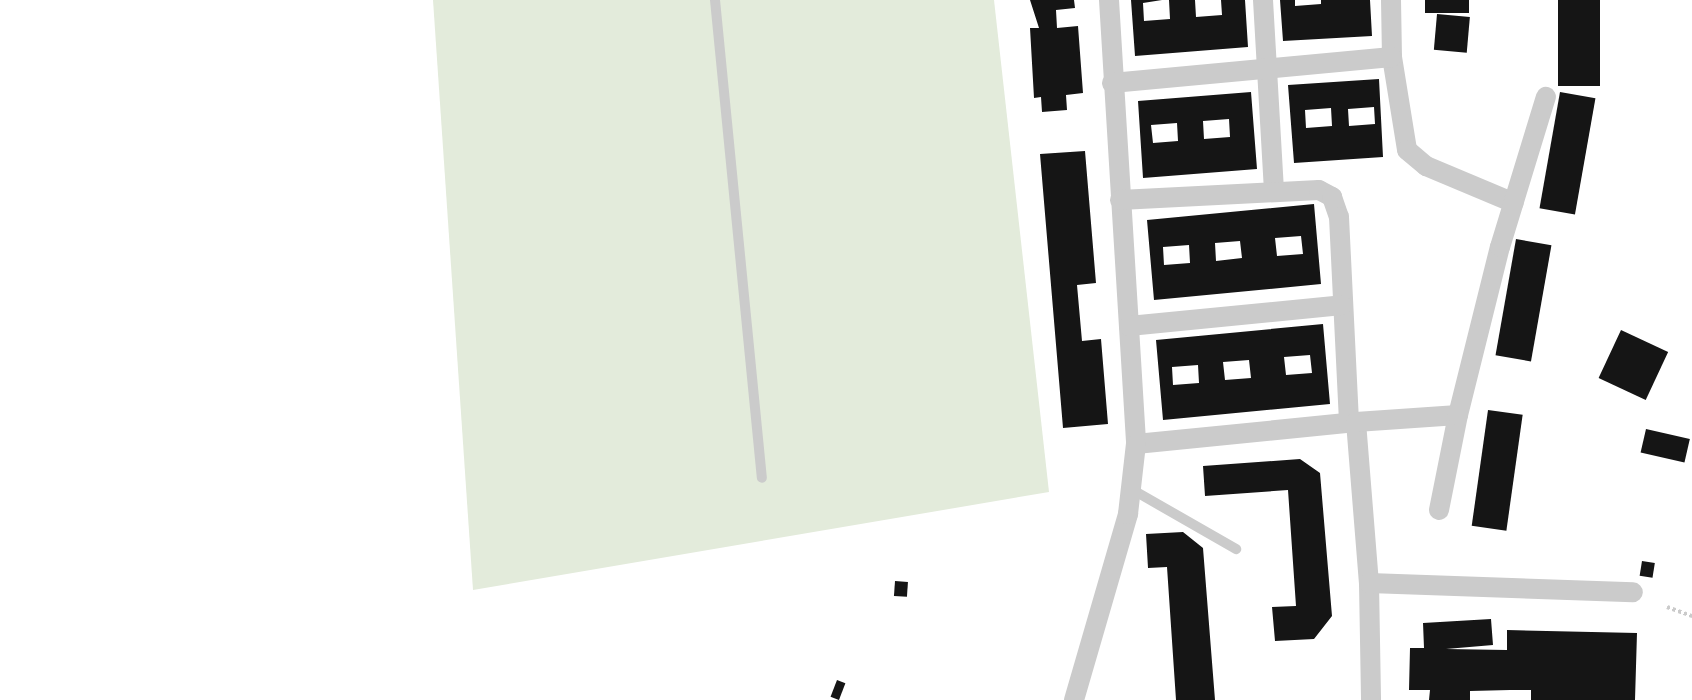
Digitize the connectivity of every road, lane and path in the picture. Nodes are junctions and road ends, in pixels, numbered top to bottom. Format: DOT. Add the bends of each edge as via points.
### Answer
graph roads {
  1 [pos="715,0"];
  2 [pos="1109,0"];
  3 [pos="1263,0"];
  4 [pos="1391,0"];
  5 [pos="1392,57"];
  6 [pos="1267,68"];
  7 [pos="1112,83"];
  8 [pos="1546,97"];
  9 [pos="1274,191"];
  10 [pos="1120,200"];
  11 [pos="1514,203"];
  12 [pos="1342,305"];
  13 [pos="1129,326"];
  14 [pos="1458,415"];
  15 [pos="1352,423"];
  16 [pos="1136,444"];
  17 [pos="762,478"];
  18 [pos="1133,490"];
  19 [pos="1439,510"];
  20 [pos="1236,549"];
  21 [pos="1369,583"];
  22 [pos="1633,592"];
  23 [pos="1667,607"];
  24 [pos="1692,616"];
  25 [pos="1074,700"];
  26 [pos="1371,700"];
  1 -- 17 [label="lane"];
  2 -- 7 [label="street"];
  3 -- 6 [label="street"];
  4 -- 5 [label="street"];
  5 -- 6 [label="street"];
  5 -- 11 [label="street" via="1402,132 1411,156"];
  6 -- 7 [label="street"];
  6 -- 9 [label="street"];
  7 -- 10 [label="street"];
  8 -- 11 [label="street"];
  9 -- 10 [label="street"];
  9 -- 12 [label="street" via="1319,190 1337,205"];
  10 -- 13 [label="street"];
  11 -- 14 [label="street"];
  12 -- 13 [label="street"];
  12 -- 15 [label="street"];
  13 -- 16 [label="street"];
  14 -- 15 [label="street"];
  14 -- 19 [label="street"];
  15 -- 16 [label="street"];
  15 -- 21 [label="street"];
  16 -- 18 [label="street"];
  18 -- 20 [label="lane"];
  18 -- 25 [label="street"];
  21 -- 22 [label="street"];
  21 -- 26 [label="street"];
  23 -- 24 [label="path"];
}
